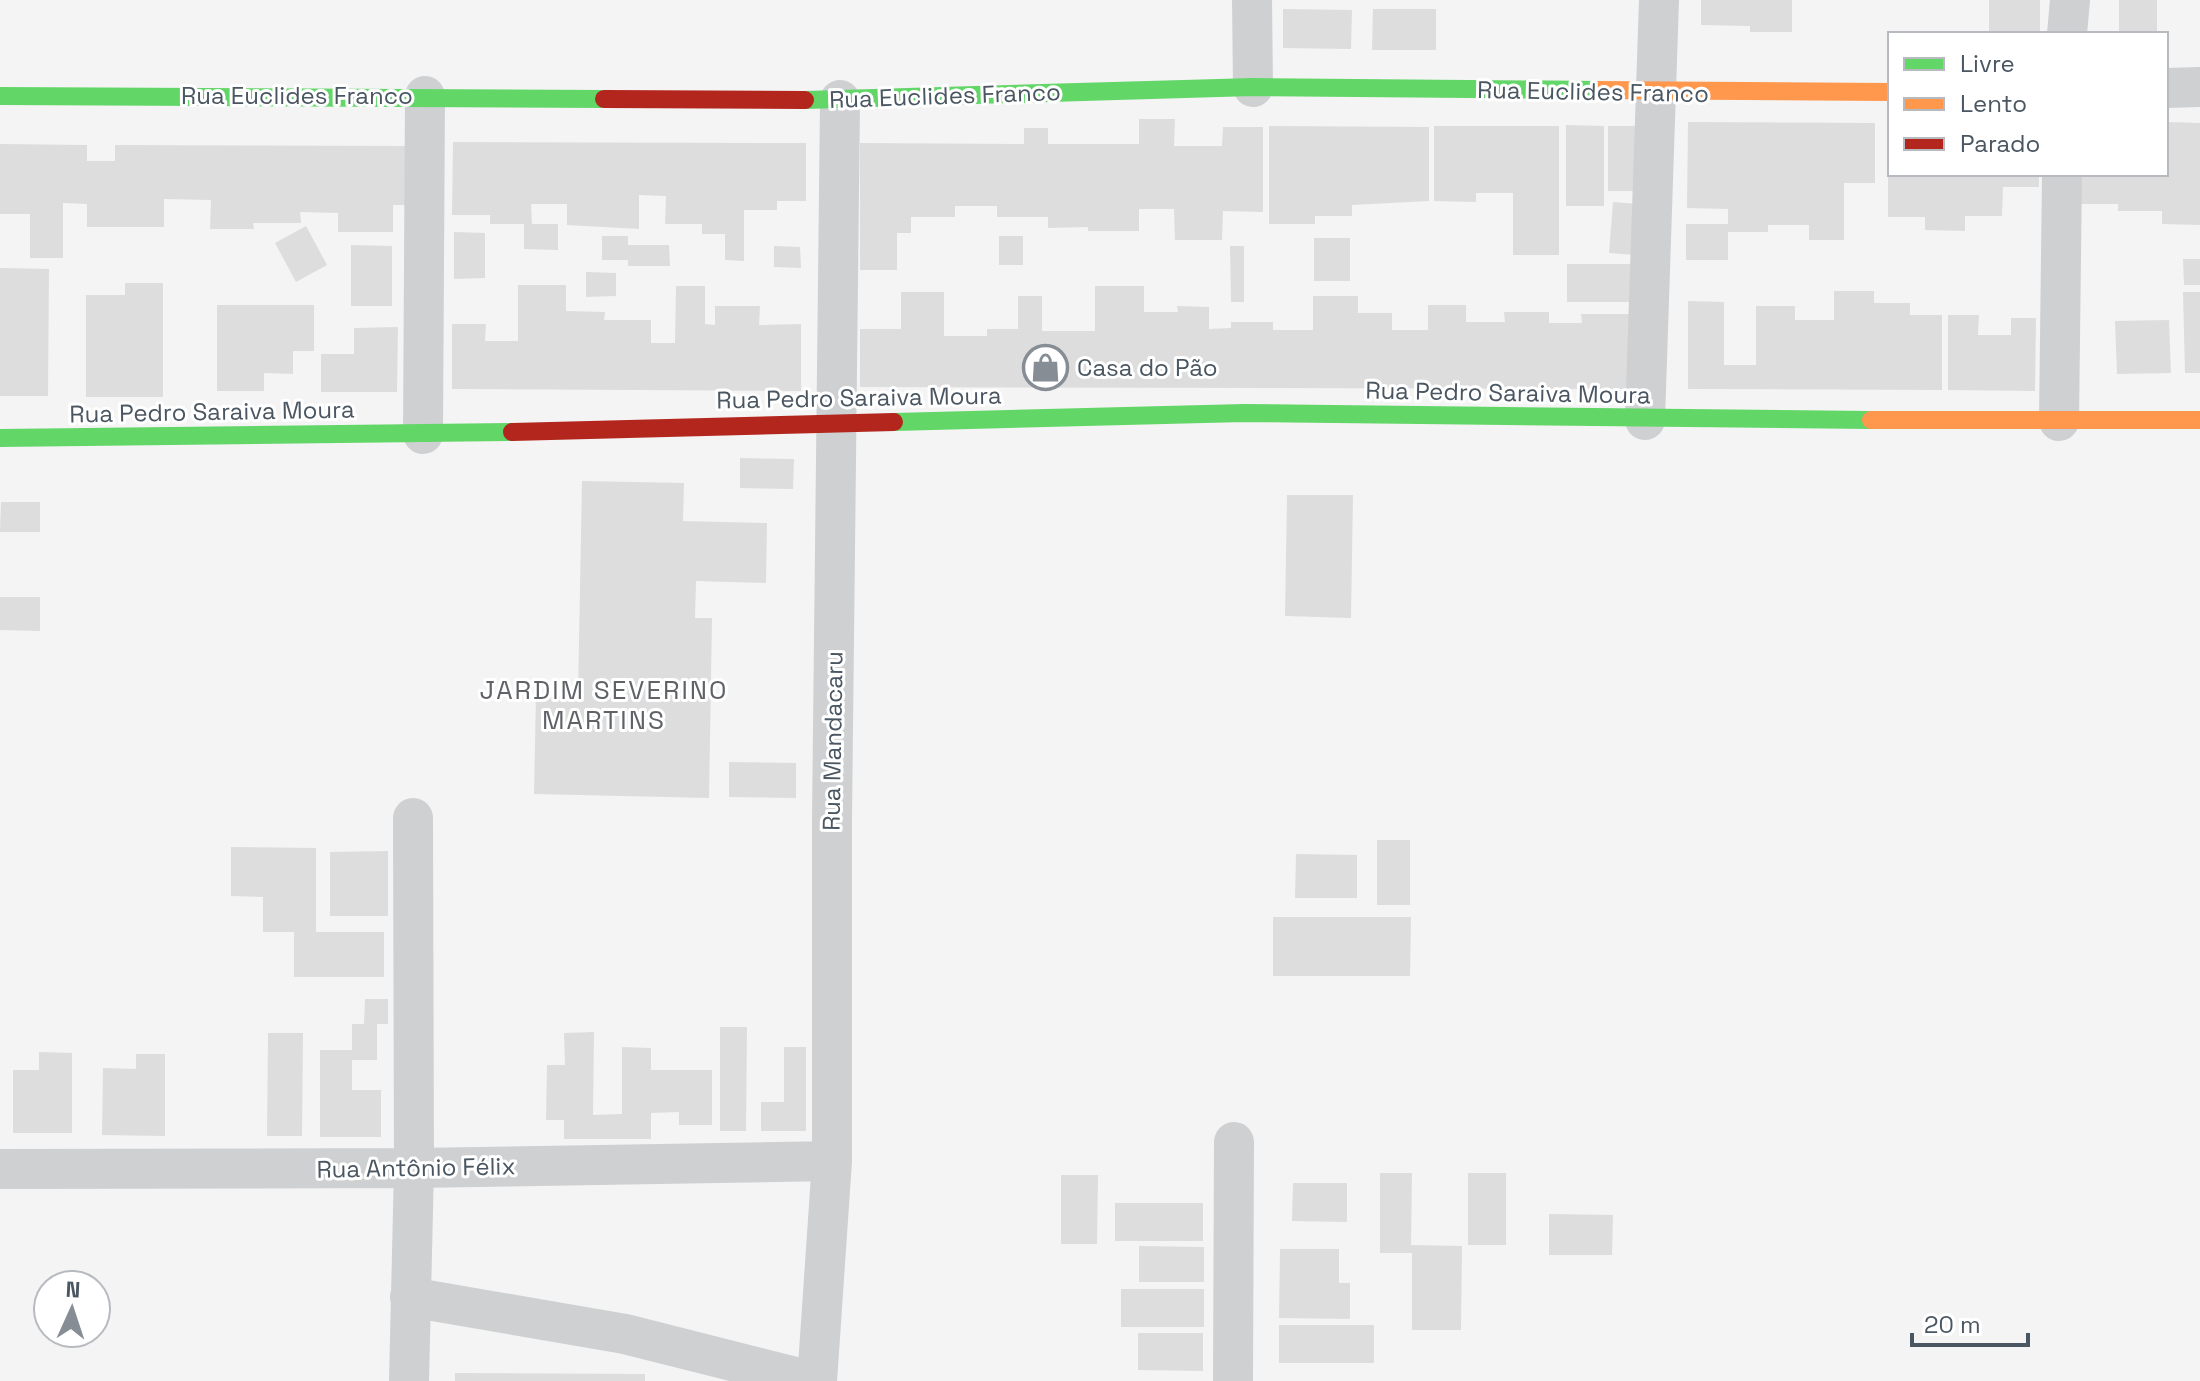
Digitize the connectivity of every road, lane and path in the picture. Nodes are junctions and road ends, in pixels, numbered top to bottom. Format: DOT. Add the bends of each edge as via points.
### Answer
graph roads {
  1 [pos="1252,0"];
  2 [pos="1659,0"];
  3 [pos="2070,0"];
  4 [pos="2067,32"];
  5 [pos="1253,87"];
  6 [pos="2200,87"];
  7 [pos="2168,88"];
  8 [pos="1888,92"];
  9 [pos="1657,93"];
  10 [pos="0,96"];
  11 [pos="425,96"];
  12 [pos="840,100"];
  13 [pos="2062,176"];
  14 [pos="1645,420"];
  15 [pos="2200,420"];
  16 [pos="2059,421"];
  17 [pos="837,422"];
  18 [pos="423,434"];
  19 [pos="0,438"];
  20 [pos="413,818"];
  21 [pos="1234,1142"];
  22 [pos="832,1161"];
  23 [pos="414,1168"];
  24 [pos="0,1169"];
  25 [pos="410,1297"];
  26 [pos="409,1381"];
  27 [pos="814,1381"];
  28 [pos="1233,1381"];
  1 -- 5 [label="street"];
  2 -- 9 [label="street"];
  3 -- 4 [label="street"];
  5 -- 9 [label="street, Rua Euclides Franco"];
  5 -- 12 [label="street, Rua Euclides Franco"];
  6 -- 7 [label="street"];
  8 -- 9 [label="street, Rua Euclides Franco"];
  9 -- 14 [label="street"];
  10 -- 11 [label="street, Rua Euclides Franco"];
  11 -- 12 [label="street, Rua Euclides Franco"];
  11 -- 18 [label="street"];
  12 -- 17 [label="street, Rua Mandacaru"];
  13 -- 16 [label="street"];
  14 -- 16 [label="street, Rua Pedro Saraiva Moura"];
  14 -- 17 [label="street, Rua Pedro Saraiva Moura" via="1244,413"];
  15 -- 16 [label="street, Rua Pedro Saraiva Moura"];
  17 -- 18 [label="street, Rua Pedro Saraiva Moura"];
  17 -- 22 [label="street, Rua Mandacaru"];
  18 -- 19 [label="street, Rua Pedro Saraiva Moura"];
  20 -- 23 [label="street"];
  21 -- 28 [label="street"];
  22 -- 23 [label="street, Rua Antônio Félix"];
  22 -- 27 [label="street, Rua Mandacaru"];
  23 -- 24 [label="street, Rua Antônio Félix"];
  23 -- 25 [label="street"];
  25 -- 26 [label="street"];
  25 -- 27 [label="street" via="625,1334"];
}
